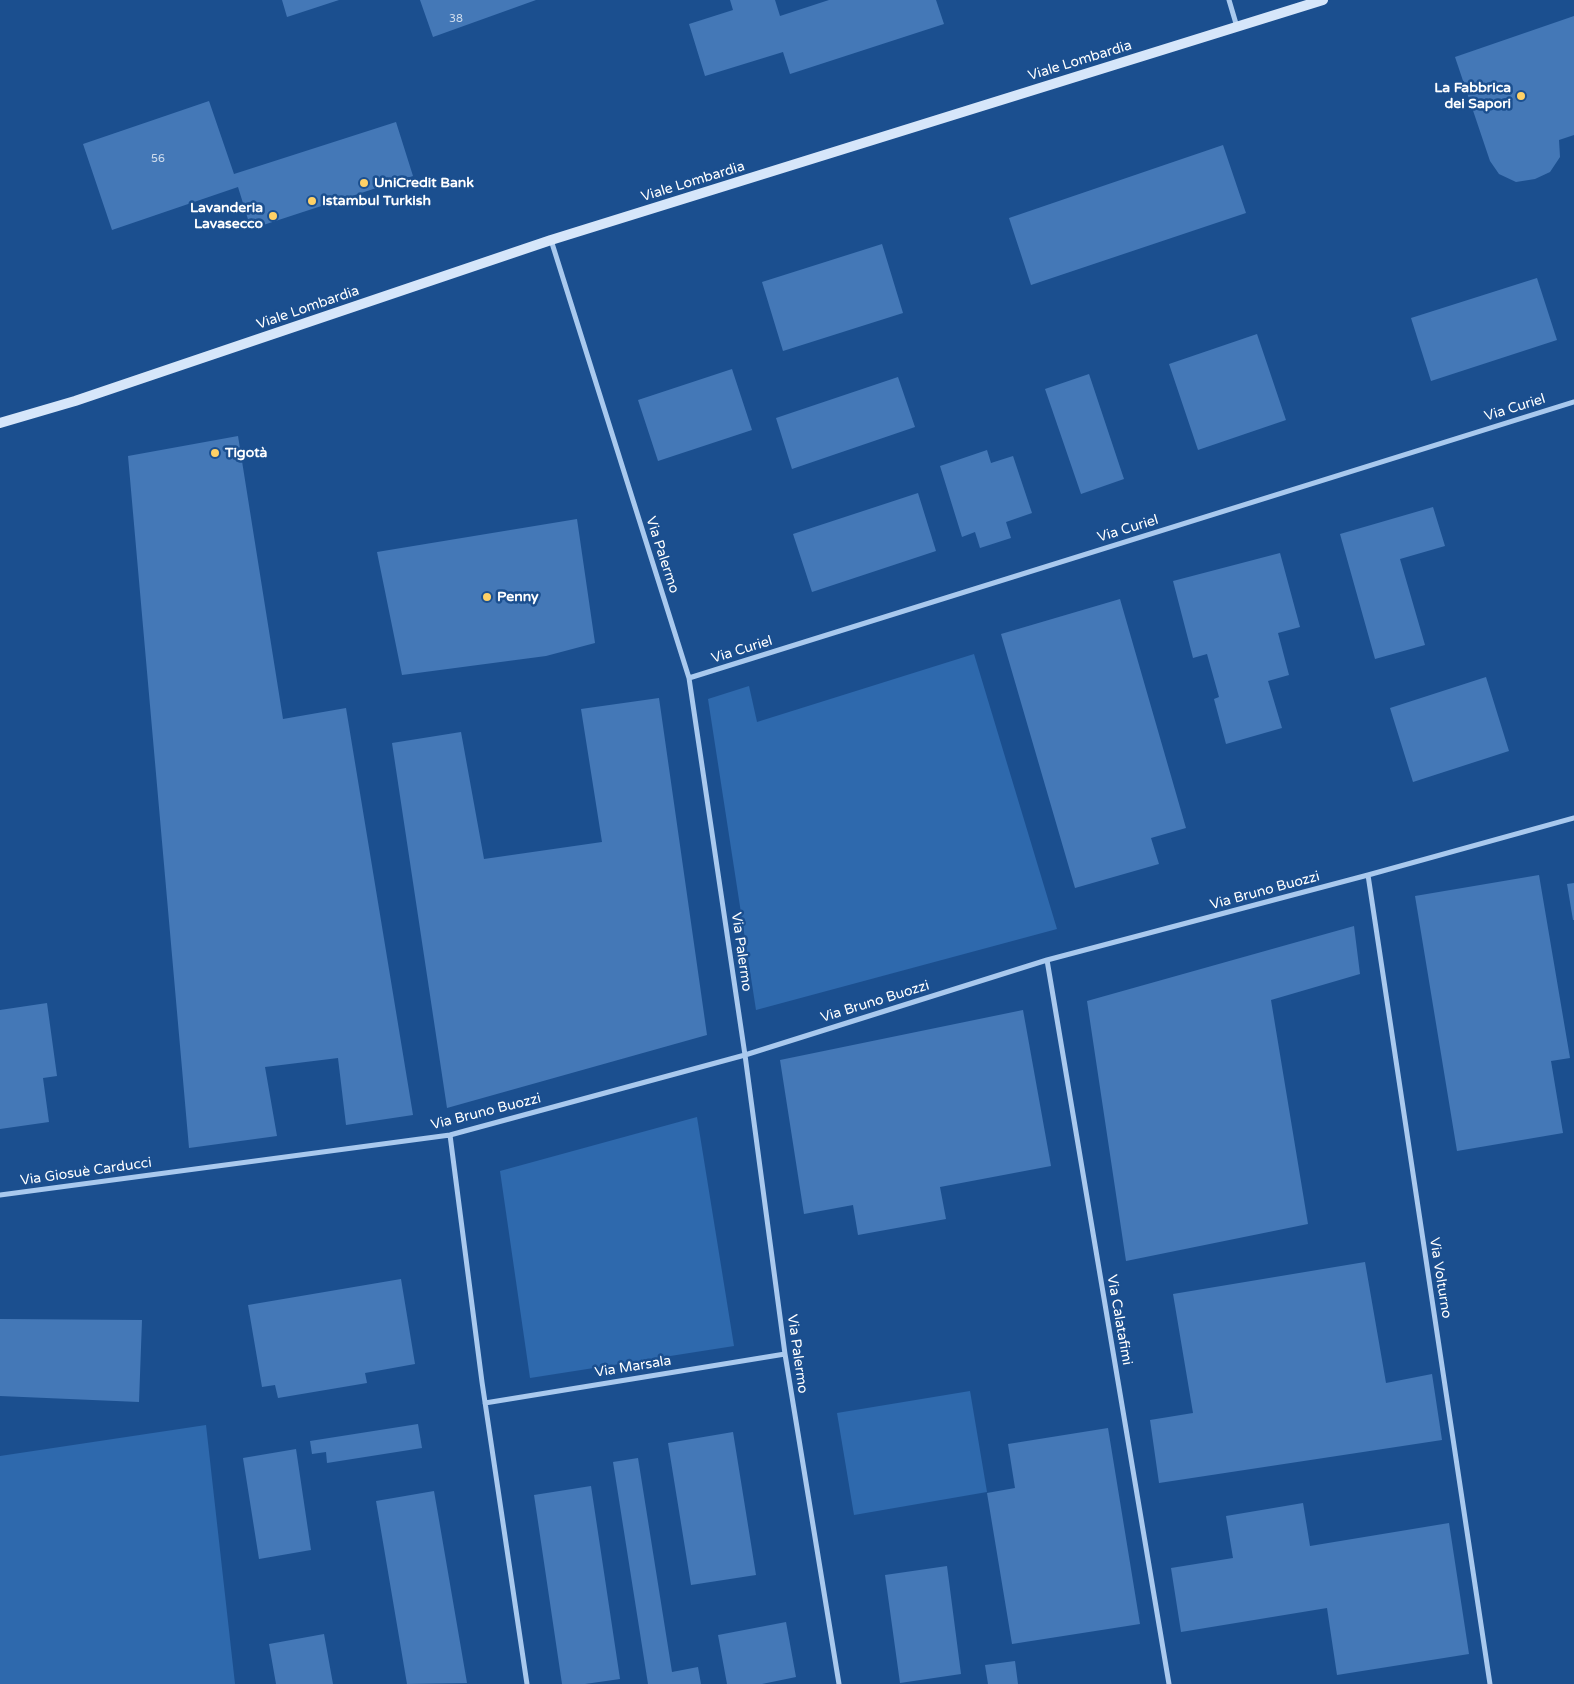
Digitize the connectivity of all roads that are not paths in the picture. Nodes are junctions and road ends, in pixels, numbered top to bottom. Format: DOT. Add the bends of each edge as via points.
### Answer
graph roads {
  1 [pos="1229,0"];
  2 [pos="1323,0"];
  3 [pos="1237,26"];
  4 [pos="551,240"];
  5 [pos="1574,402"];
  6 [pos="0,423"];
  7 [pos="689,678"];
  8 [pos="1574,818"];
  9 [pos="1368,875"];
  10 [pos="1047,960"];
  11 [pos="745,1055"];
  12 [pos="450,1135"];
  13 [pos="175,1171"];
  14 [pos="0,1195"];
  15 [pos="785,1354"];
  16 [pos="485,1403"];
  17 [pos="527,1684"];
  18 [pos="840,1684"];
  19 [pos="1169,1684"];
  20 [pos="1490,1684"];
  1 -- 3 [label="street"];
  2 -- 3 [label="street, Viale Lombardia"];
  3 -- 4 [label="street, Viale Lombardia"];
  4 -- 6 [label="street, Viale Lombardia" via="75,401"];
  4 -- 7 [label="street, Via Palermo"];
  5 -- 7 [label="street, Via Curiel"];
  7 -- 11 [label="street, Via Palermo"];
  8 -- 9 [label="street, Via Bruno Buozzi"];
  9 -- 10 [label="street, Via Bruno Buozzi"];
  9 -- 20 [label="street, Via Volturno"];
  10 -- 11 [label="street, Via Bruno Buozzi"];
  10 -- 19 [label="street, Via Calatafimi"];
  11 -- 12 [label="street, Via Bruno Buozzi"];
  11 -- 15 [label="street, Via Palermo"];
  12 -- 13 [label="street, Via Bruno Buozzi"];
  12 -- 16 [label="street"];
  13 -- 14 [label="street, Via Giosuè Carducci"];
  15 -- 16 [label="street, Via Marsala"];
  15 -- 18 [label="street, Via Palermo"];
  16 -- 17 [label="street"];
}
